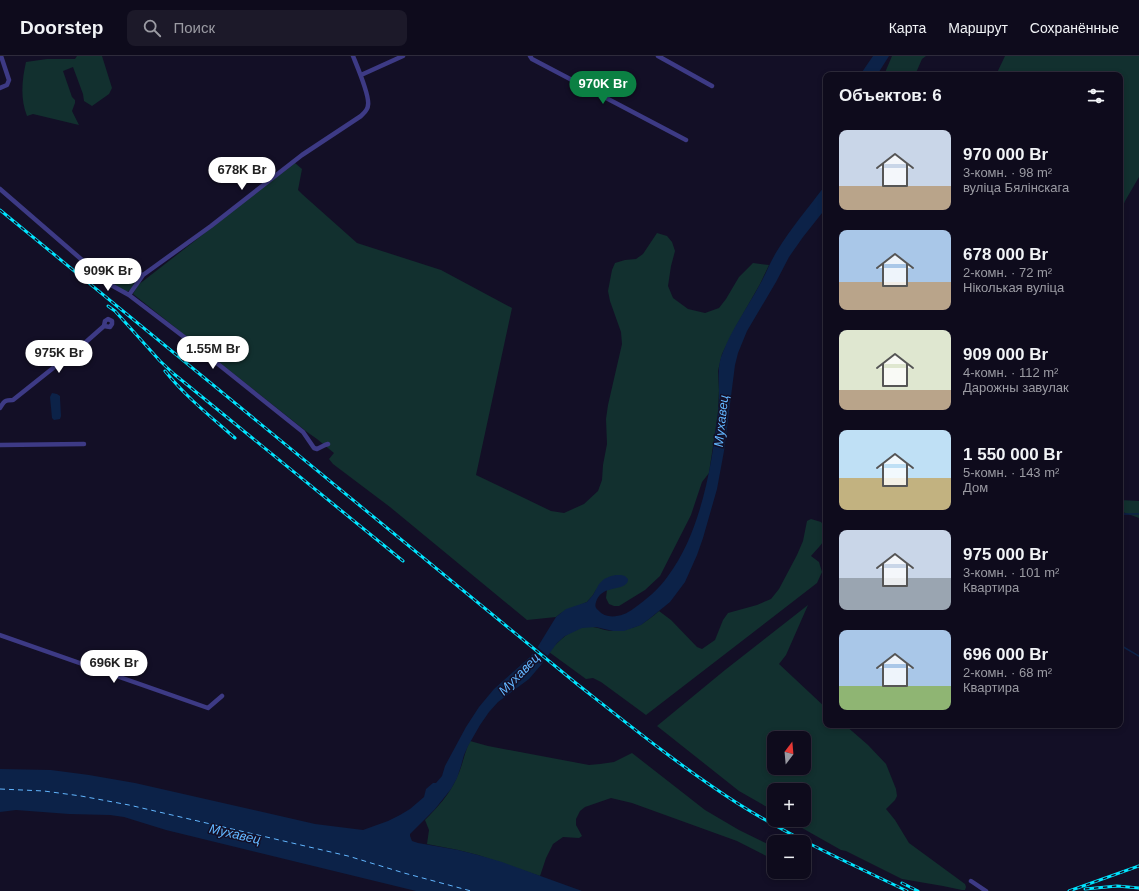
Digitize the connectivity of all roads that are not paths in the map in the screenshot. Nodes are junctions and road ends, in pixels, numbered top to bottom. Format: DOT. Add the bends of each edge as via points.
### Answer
graph roads {
  1 [pos="1,56"];
  2 [pos="353,56"];
  3 [pos="403,56"];
  4 [pos="530,56"];
  5 [pos="658,56"];
  6 [pos="361,75"];
  7 [pos="712,86"];
  8 [pos="0,88"];
  9 [pos="686,140"];
  10 [pos="0,189"];
  11 [pos="99,273"];
  12 [pos="143,276"];
  13 [pos="129,295"];
  14 [pos="104,326"];
  15 [pos="0,408"];
  16 [pos="84,444"];
  17 [pos="328,444"];
  18 [pos="0,445"];
  19 [pos="0,635"];
  20 [pos="222,696"];
  21 [pos="972,881"];
  22 [pos="986,891"];
  1 -- 8 [label="street" via="9,80 7,85"];
  2 -- 6 [label="street"];
  3 -- 6 [label="street"];
  4 -- 9 [label="street"];
  5 -- 7 [label="street"];
  6 -- 12 [label="street" via="369,101 361,116 302,155"];
  10 -- 11 [label="street"];
  11 -- 12 [label="street" via="105,269"];
  11 -- 13 [label="street" via="111,285"];
  12 -- 13 [label="street"];
  13 -- 17 [label="street" via="303,432 314,448 317,450"];
  14 -- 15 [label="street" via="13,400 4,402"];
  16 -- 18 [label="street"];
  19 -- 20 [label="street" via="208,708"];
  21 -- 22 [label="street"];
}
